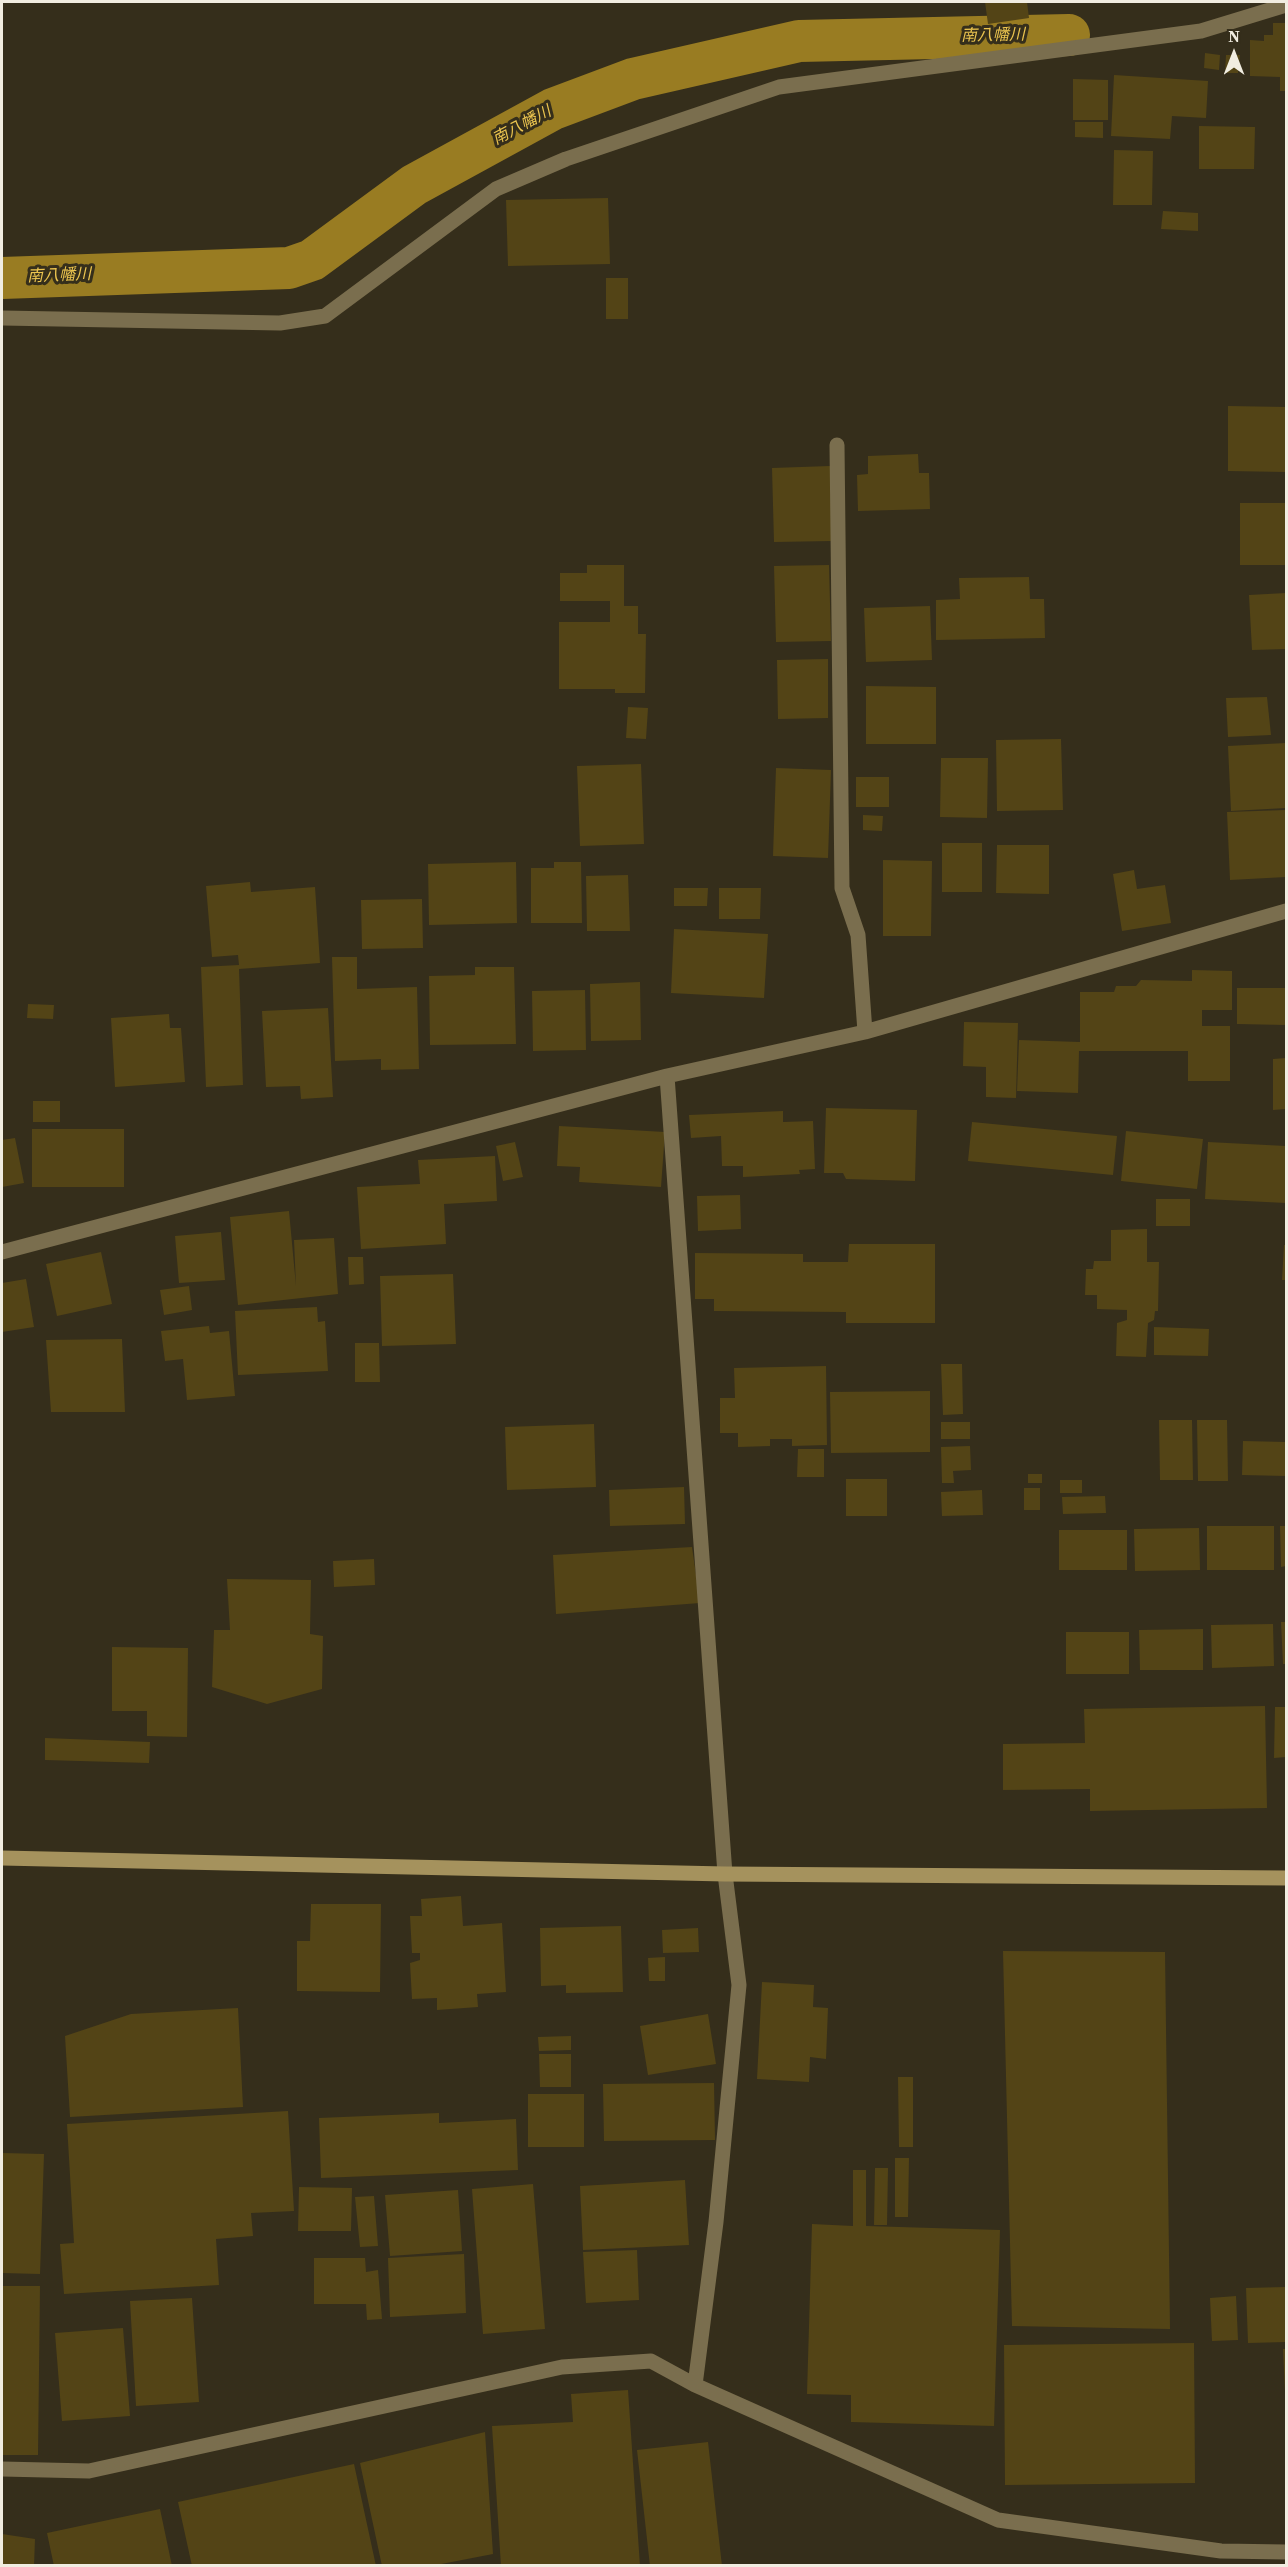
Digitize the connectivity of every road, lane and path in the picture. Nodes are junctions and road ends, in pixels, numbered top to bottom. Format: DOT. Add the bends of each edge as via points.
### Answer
graph roads {
  1 [pos="1287,5"];
  2 [pos="2,318"];
  3 [pos="837,445"];
  4 [pos="1287,911"];
  5 [pos="865,1032"];
  6 [pos="667,1076"];
  7 [pos="2,1252"];
  8 [pos="2,1858"];
  9 [pos="725,1874"];
  10 [pos="1287,1878"];
  11 [pos="695,2385"];
  12 [pos="2,2469"];
  13 [pos="1287,2552"];
  1 -- 2 [label="street" via="1201,31 778,87 566,159 496,189 326,316 280,323"];
  3 -- 5 [label="street" via="842,888 858,935"];
  4 -- 5 [label="street"];
  5 -- 6 [label="street"];
  6 -- 7 [label="street"];
  6 -- 9 [label="street"];
  8 -- 9 [label="street"];
  9 -- 10 [label="street"];
  9 -- 11 [label="street" via="739,1985 716,2222"];
  11 -- 12 [label="street" via="651,2361 562,2367 90,2471"];
  11 -- 13 [label="street" via="998,2520 1221,2551"];
}
